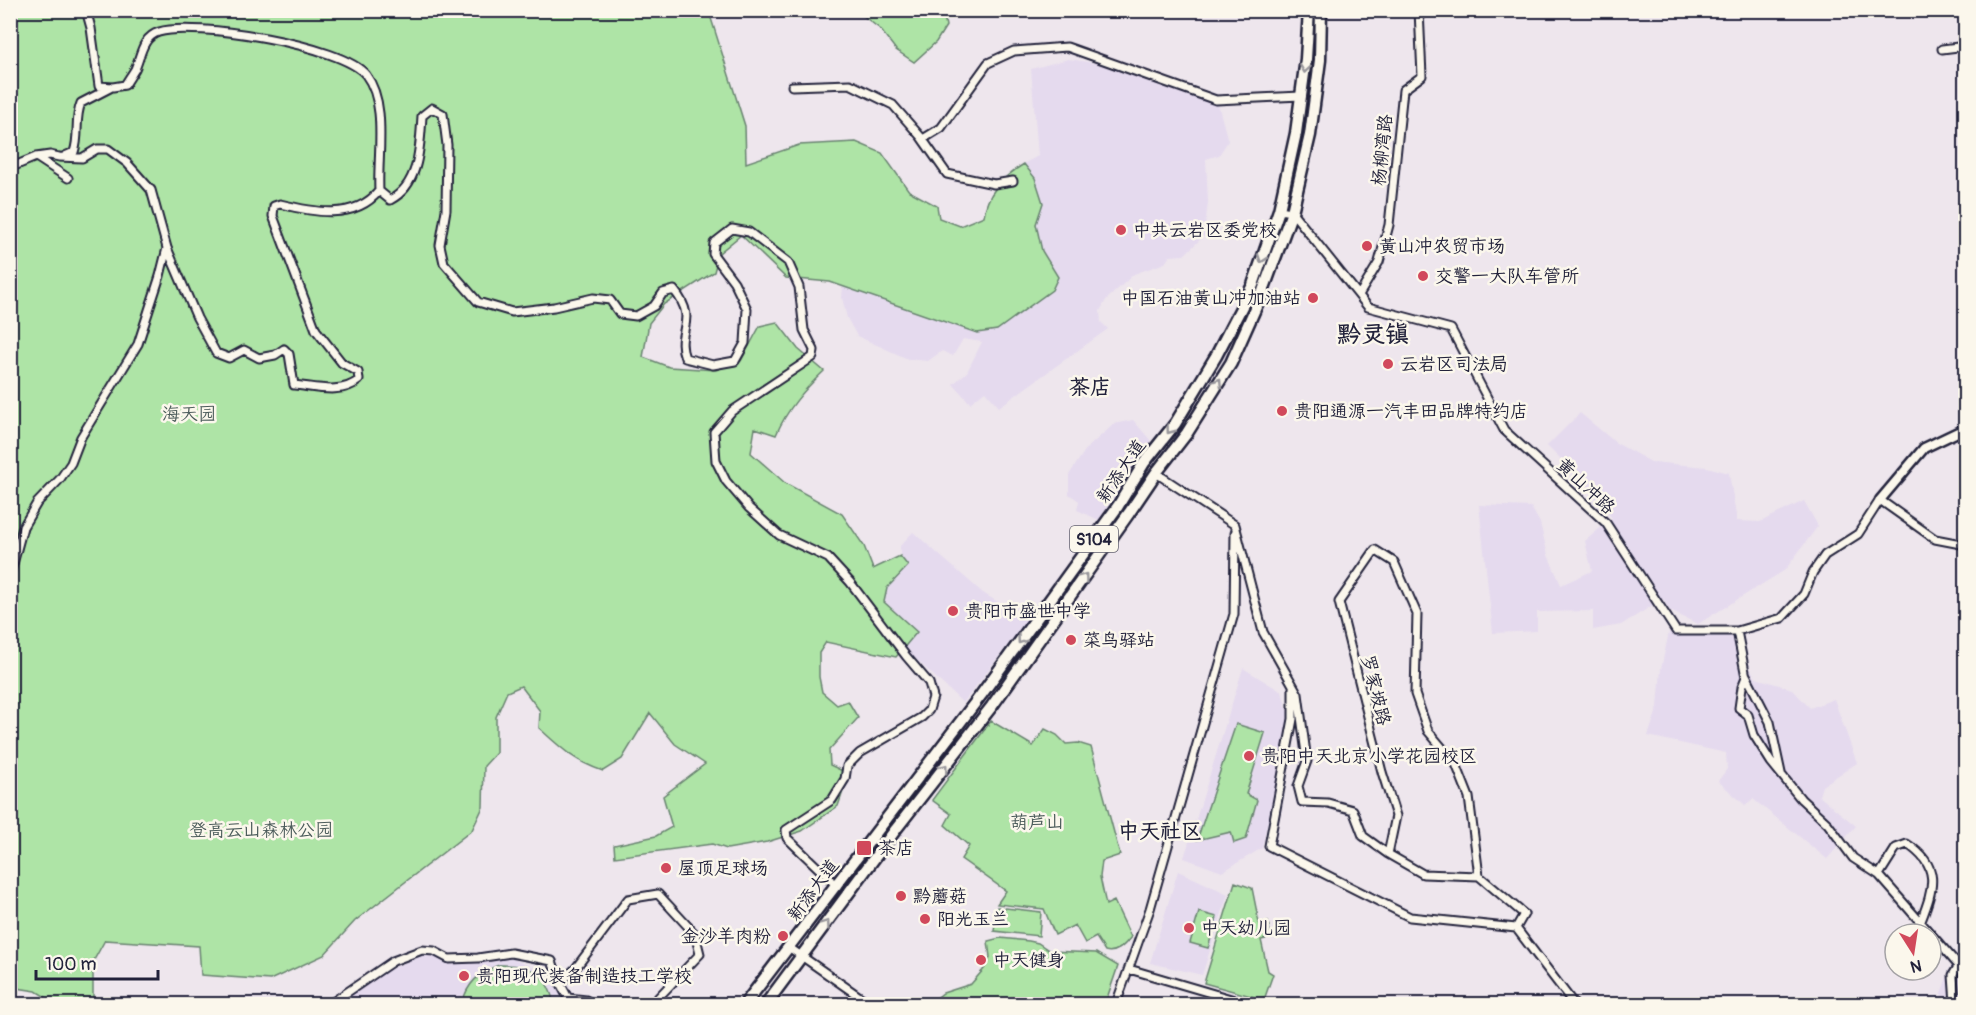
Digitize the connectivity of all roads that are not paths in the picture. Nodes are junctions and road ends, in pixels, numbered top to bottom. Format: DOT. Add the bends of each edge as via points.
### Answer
graph roads {
  1 [pos="86,10"];
  2 [pos="1309,10"];
  3 [pos="1322,10"];
  4 [pos="1419,10"];
  5 [pos="1965,46"];
  6 [pos="1942,49"];
  7 [pos="792,86"];
  8 [pos="113,87"];
  9 [pos="1301,96"];
  10 [pos="923,139"];
  11 [pos="36,157"];
  12 [pos="59,158"];
  13 [pos="12,168"];
  14 [pos="68,178"];
  15 [pos="1013,181"];
  16 [pos="379,191"];
  17 [pos="1280,210"];
  18 [pos="1292,212"];
  19 [pos="166,248"];
  20 [pos="1359,295"];
  21 [pos="1965,428"];
  22 [pos="1156,473"];
  23 [pos="1880,500"];
  24 [pos="1235,525"];
  25 [pos="1965,545"];
  26 [pos="10,575"];
  27 [pos="1737,631"];
  28 [pos="1746,677"];
  29 [pos="1293,686"];
  30 [pos="1782,774"];
  31 [pos="1388,854"];
  32 [pos="1879,875"];
  33 [pos="1479,876"];
  34 [pos="837,886"];
  35 [pos="1921,921"];
  36 [pos="1516,928"];
  37 [pos="790,948"];
  38 [pos="1965,954"];
  39 [pos="802,957"];
  40 [pos="1959,966"];
  41 [pos="1129,969"];
  42 [pos="560,983"];
  43 [pos="330,1005"];
  44 [pos="593,1005"];
  45 [pos="652,1005"];
  46 [pos="745,1005"];
  47 [pos="766,1005"];
  48 [pos="870,1005"];
  49 [pos="1116,1005"];
  50 [pos="1248,1005"];
  51 [pos="1574,1005"];
  52 [pos="1955,1005"];
  1 -- 8 [label="street" via="99,86"];
  2 -- 9 [label="main road, 新添大道 / S104, one-way"];
  3 -- 18 [label="main road, 新添大道 / S104" via="1310,135"];
  4 -- 20 [label="street, 杨柳湾路" via="1422,76 1403,90 1389,225 1379,262"];
  5 -- 6 [label="street"];
  7 -- 10 [label="street" via="850,84 893,105"];
  8 -- 12 [label="street" via="81,104 75,116 78,141 74,152"];
  8 -- 16 [label="street" via="125,85 145,42 158,32 229,32 273,38 343,61 364,72 373,87 380,119"];
  9 -- 10 [label="street" via="1216,100 1067,47 1014,51 988,63 941,128"];
  9 -- 17 [label="main road, 新添大道 / S104"];
  10 -- 15 [label="street" via="947,174 994,184"];
  11 -- 12 [label="street"];
  11 -- 13 [label="street"];
  11 -- 14 [label="street"];
  12 -- 19 [label="street" via="82,158 97,148 108,149 127,163 151,190"];
  16 -- 19 [label="street" via="370,201 348,211 312,212 274,206 273,216 316,330 342,363 358,372 360,380 351,387 334,390 294,385 289,354 284,349 275,356 259,358 244,350 228,358 216,353"];
  16 -- 34 [label="street" via="390,200 402,194 416,169 422,116 432,108 443,114 447,145 441,246 444,263 478,302 512,312 554,308 593,297 610,300 620,314 636,316 654,306 663,293 674,290 685,303 687,322 681,347 685,358 713,365 735,361 745,343 747,309 735,282 713,254 714,243 732,229 749,232 788,262 798,287 804,330 813,357 732,411 714,432 716,461 748,508 779,535 828,558 929,683 933,697 922,717 860,753 847,766 845,779 832,800 786,830 787,838"];
  17 -- 18 [label="street"];
  17 -- 34 [label="main road, 新添大道 / S104, one-way" via="1253,285 1175,424 981,696"];
  18 -- 20 [label="street, 黄山冲路"];
  22 -- 18 [label="main road, 新添大道 / S104, one-way" via="1187,433 1231,363"];
  19 -- 26 [label="street" via="138,344 81,437 71,463 23,527"];
  20 -- 27 [label="street, 黄山冲路" via="1368,307 1451,329 1504,430 1606,523 1676,630"];
  21 -- 23 [label="street" via="1924,448"];
  22 -- 24 [label="street"];
  39 -- 22 [label="main road, 新添大道 / S104, one-way" via="992,706"];
  23 -- 25 [label="street" via="1935,539"];
  23 -- 27 [label="street, 黄山冲路" via="1858,534 1825,555 1804,594 1782,618"];
  24 -- 29 [label="street" via="1263,632"];
  24 -- 41 [label="street" via="1234,614 1150,909"];
  27 -- 28 [label="street"];
  28 -- 30 [label="street" via="1770,722"];
  28 -- 30 [label="street" via="1739,708 1748,715 1754,735"];
  29 -- 31 [label="street" via="1298,693 1307,761 1298,786 1302,802 1328,803 1353,810 1363,836"];
  29 -- 36 [label="street" via="1293,719 1269,846 1410,917"];
  30 -- 32 [label="street" via="1828,824 1852,858"];
  31 -- 33 [label="street" via="1423,874"];
  31 -- 33 [label="street, 罗家坡路" via="1396,816 1339,602 1375,550 1394,562 1417,614 1415,694 1428,731 1456,764 1469,797"];
  32 -- 35 [label="street"];
  32 -- 35 [label="street" via="1896,848 1907,844 1921,853 1930,866 1931,878 1930,897"];
  33 -- 36 [label="street" via="1524,914"];
  34 -- 37 [label="main road, 新添大道 / S104"];
  35 -- 40 [label="street"];
  36 -- 51 [label="street"];
  37 -- 39 [label="street"];
  37 -- 46 [label="main road, 新添大道 / S104"];
  38 -- 40 [label="street"];
  39 -- 47 [label="main road, 新添大道 / S104"];
  39 -- 48 [label="street"];
  40 -- 52 [label="street" via="1953,975"];
  41 -- 49 [label="street"];
  41 -- 50 [label="street"];
  42 -- 43 [label="street" via="552,961 511,953 449,959 422,950 393,961"];
  42 -- 44 [label="street" via="568,998"];
  42 -- 45 [label="street" via="628,899 658,894 695,934 700,954"];
}
